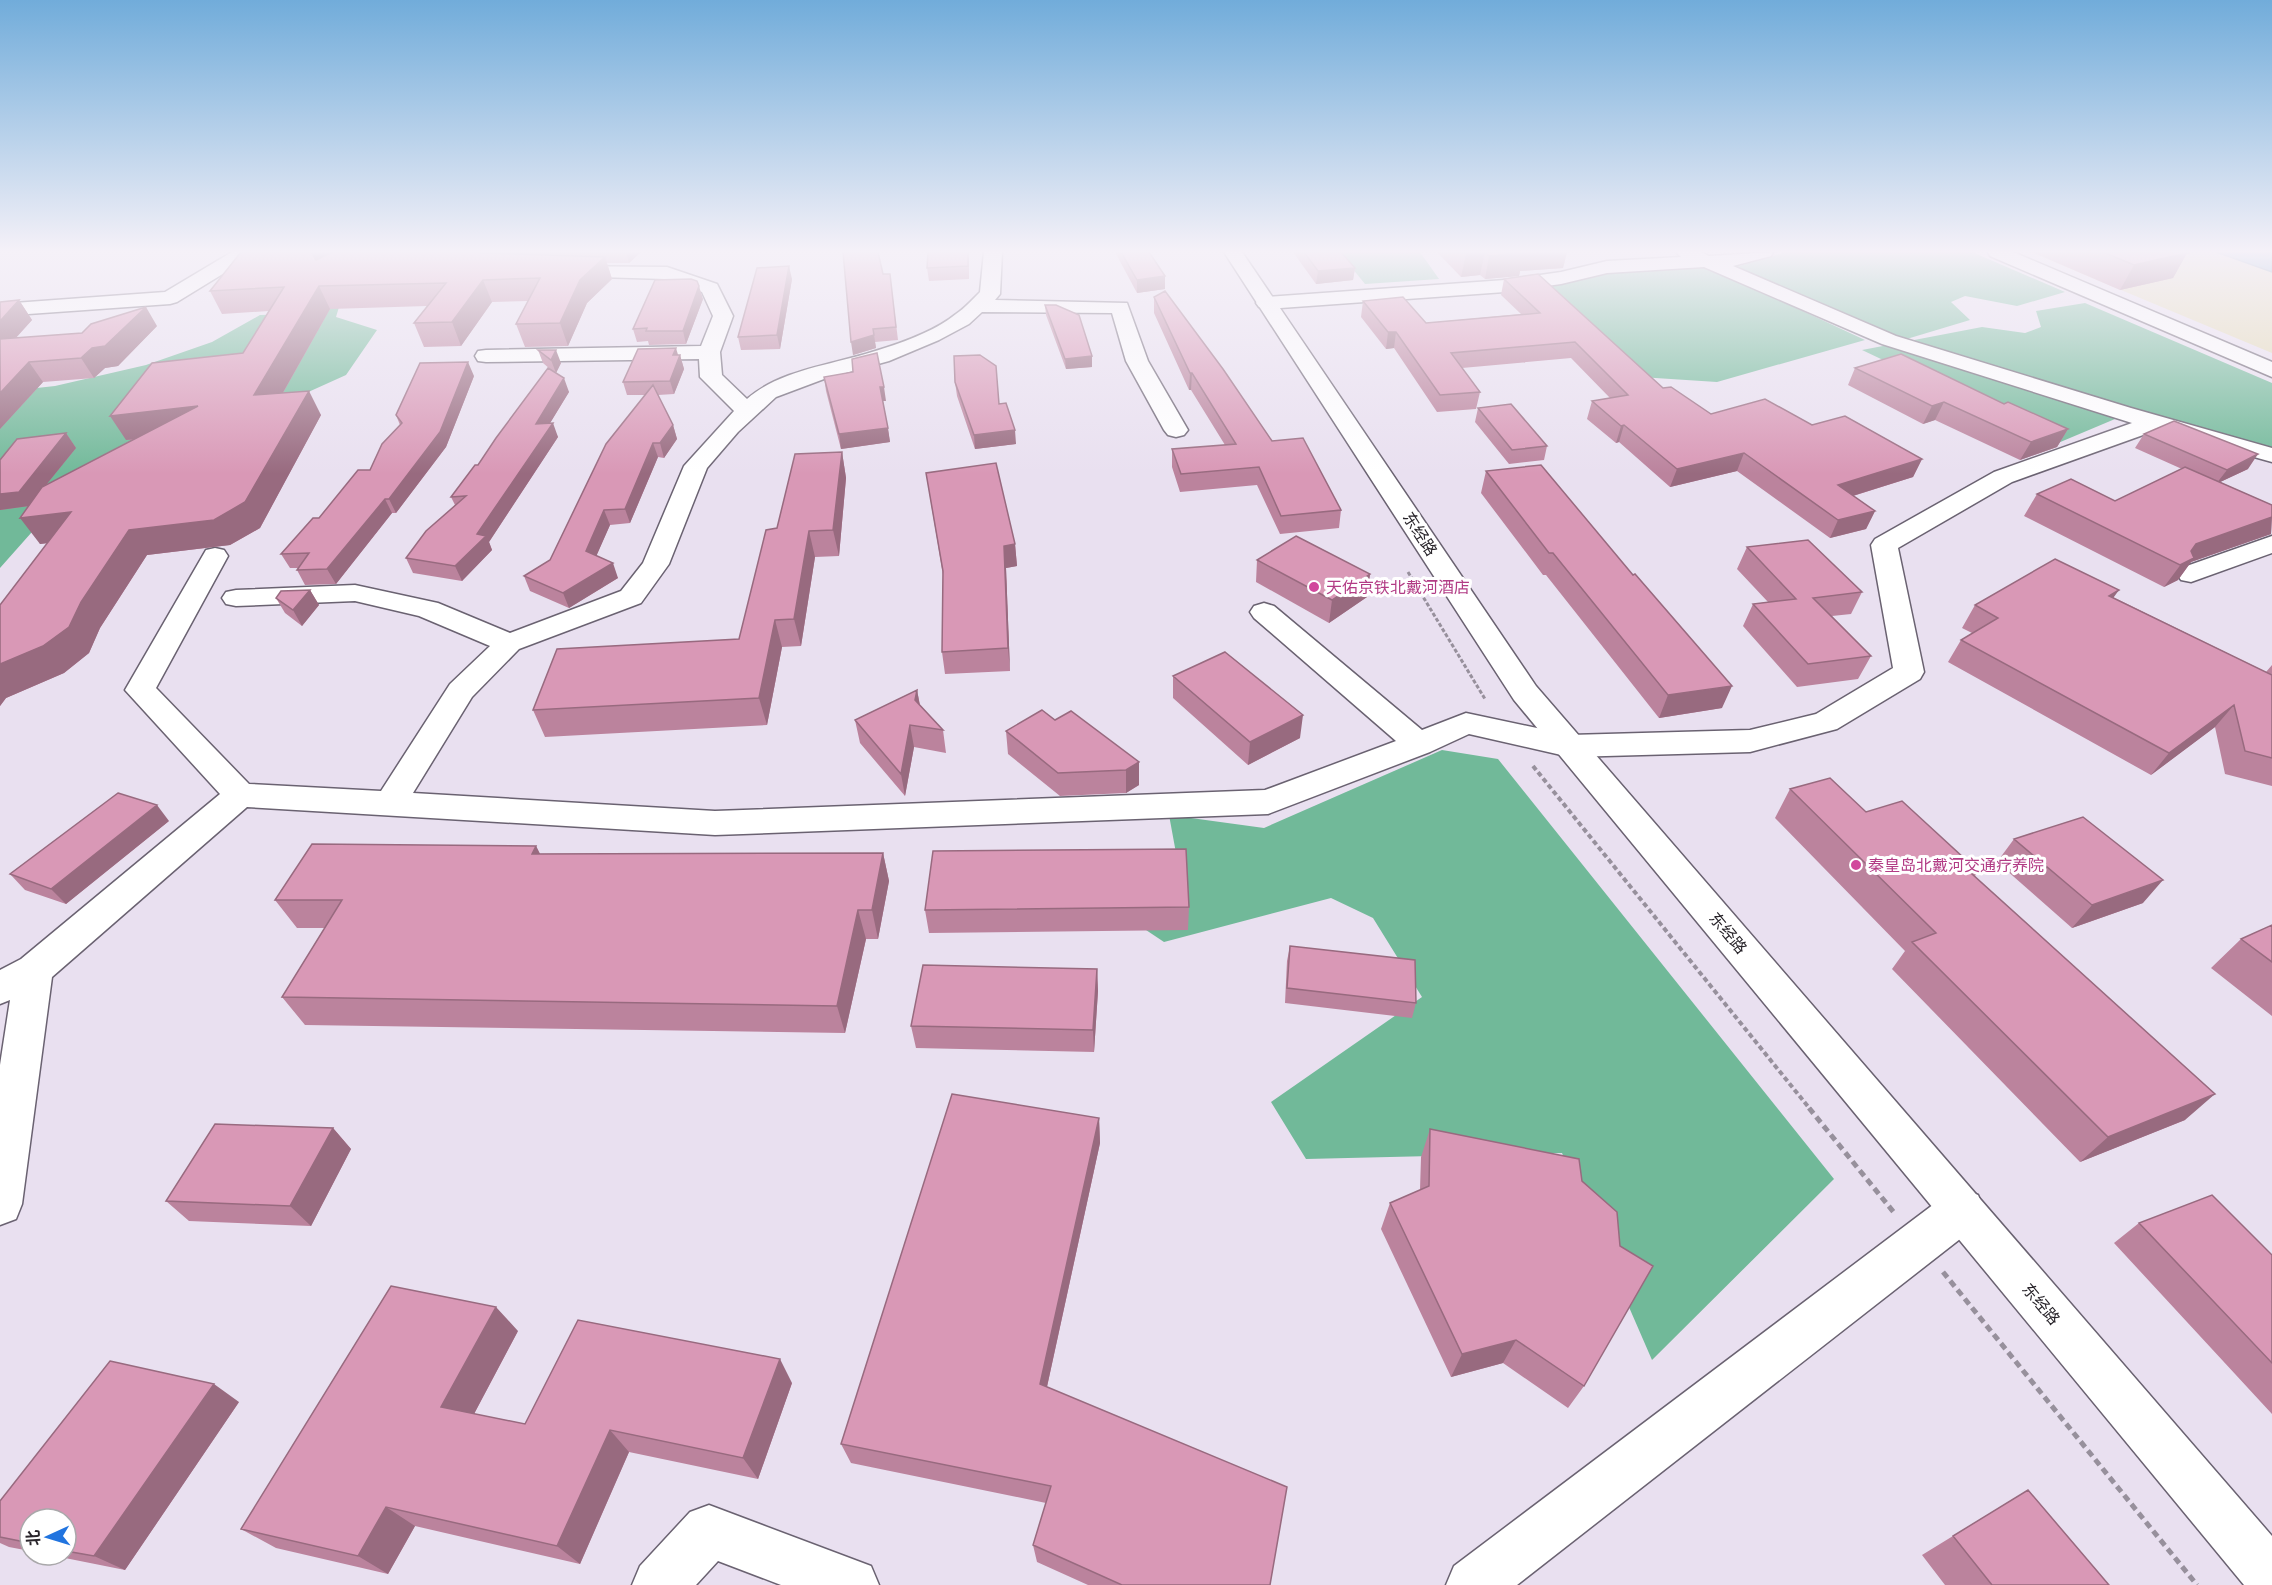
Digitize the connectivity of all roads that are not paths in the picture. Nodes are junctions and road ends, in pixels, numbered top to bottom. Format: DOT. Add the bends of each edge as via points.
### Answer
graph roads {
  1 [pos="719,326"];
  2 [pos="951,326"];
  3 [pos="1126,326"];
  4 [pos="1281,326"];
  5 [pos="1857,326"];
  6 [pos="2169,326"];
  7 [pos="709,352"];
  8 [pos="486,356"];
  9 [pos="2272,370"];
  10 [pos="747,411"];
  11 [pos="2156,422"];
  12 [pos="1176,430"];
  13 [pos="2272,455"];
  14 [pos="2272,544"];
  15 [pos="215,556"];
  16 [pos="2191,574"];
  17 [pos="236,598"];
  18 [pos="1264,612"];
  19 [pos="509,643"];
  20 [pos="1419,744"];
  21 [pos="1570,746"];
  22 [pos="240,795"];
  23 [pos="390,804"];
  24 [pos="17,979"];
  25 [pos="0,1204"];
  26 [pos="1962,1210"];
  27 [pos="2272,1577"];
  28 [pos="659,1585"];
  29 [pos="852,1585"];
  30 [pos="1473,1585"];
  1 -- 7 [label="street"];
  2 -- 10 [label="street" via="881,356 768,392"];
  3 -- 12 [label="street" via="1137,361"];
  4 -- 21 [label="street, 东经路" via="1525,693"];
  5 -- 11 [label="street" via="1889,340"];
  6 -- 9 [label="street"];
  7 -- 8 [label="street"];
  7 -- 10 [label="street" via="711,377"];
  10 -- 19 [label="street" via="696,466 656,564 631,597"];
  11 -- 13 [label="street"];
  11 -- 21 [label="street" via="2003,477 1884,545 1909,672 1826,722 1750,741"];
  14 -- 16 [label="street"];
  15 -- 22 [label="street" via="140,690"];
  17 -- 19 [label="street" via="356,593 428,609"];
  18 -- 20 [label="street"];
  19 -- 23 [label="street" via="461,691"];
  20 -- 21 [label="street" via="1466,723"];
  20 -- 23 [label="street" via="1268,802 715,823"];
  21 -- 26 [label="street, 东经路"];
  22 -- 23 [label="street"];
  22 -- 24 [label="street"];
  24 -- 25 [label="street"];
  26 -- 27 [label="street, 东经路"];
  26 -- 30 [label="street"];
  28 -- 29 [label="street" via="709,1531"];
}
